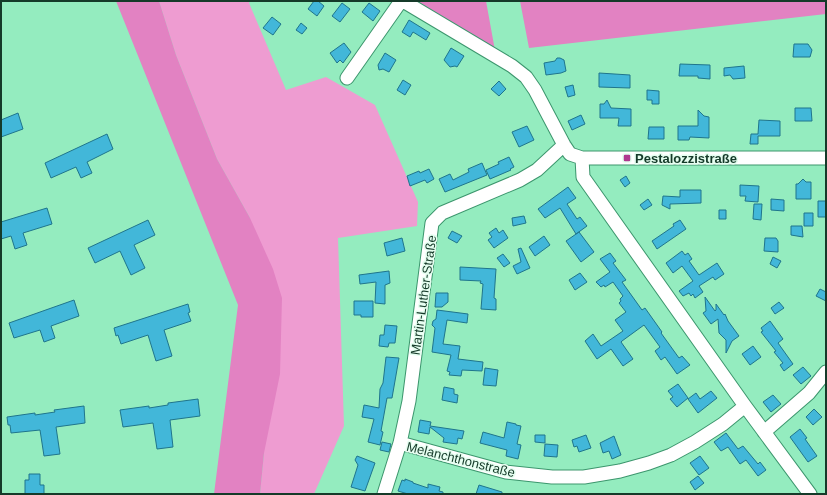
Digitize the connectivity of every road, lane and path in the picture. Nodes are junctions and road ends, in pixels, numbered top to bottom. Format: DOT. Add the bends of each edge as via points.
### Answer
graph roads {
  1 [pos="402,1"];
  2 [pos="347,78"];
  3 [pos="564,145"];
  4 [pos="582,158"];
  5 [pos="826,158"];
  6 [pos="826,372"];
  7 [pos="745,406"];
  8 [pos="764,432"];
  9 [pos="400,443"];
  10 [pos="384,494"];
  11 [pos="810,494"];
  1 -- 2 [label="street"];
  1 -- 3 [label="street" via="512,66 526,77 536,90"];
  3 -- 4 [label="street" via="570,154"];
  3 -- 9 [label="street, Martin-Luther-Straße" via="538,170 442,213 432,223 409,401"];
  4 -- 5 [label="street"];
  4 -- 7 [label="street" via="583,177"];
  6 -- 8 [label="street" via="809,393"];
  7 -- 8 [label="street"];
  7 -- 9 [label="street, Melanchthonstraße" via="723,424 671,455 620,471 584,477 552,477 506,472"];
  8 -- 11 [label="street"];
  9 -- 10 [label="street, Martin-Luther-Straße"];
}
